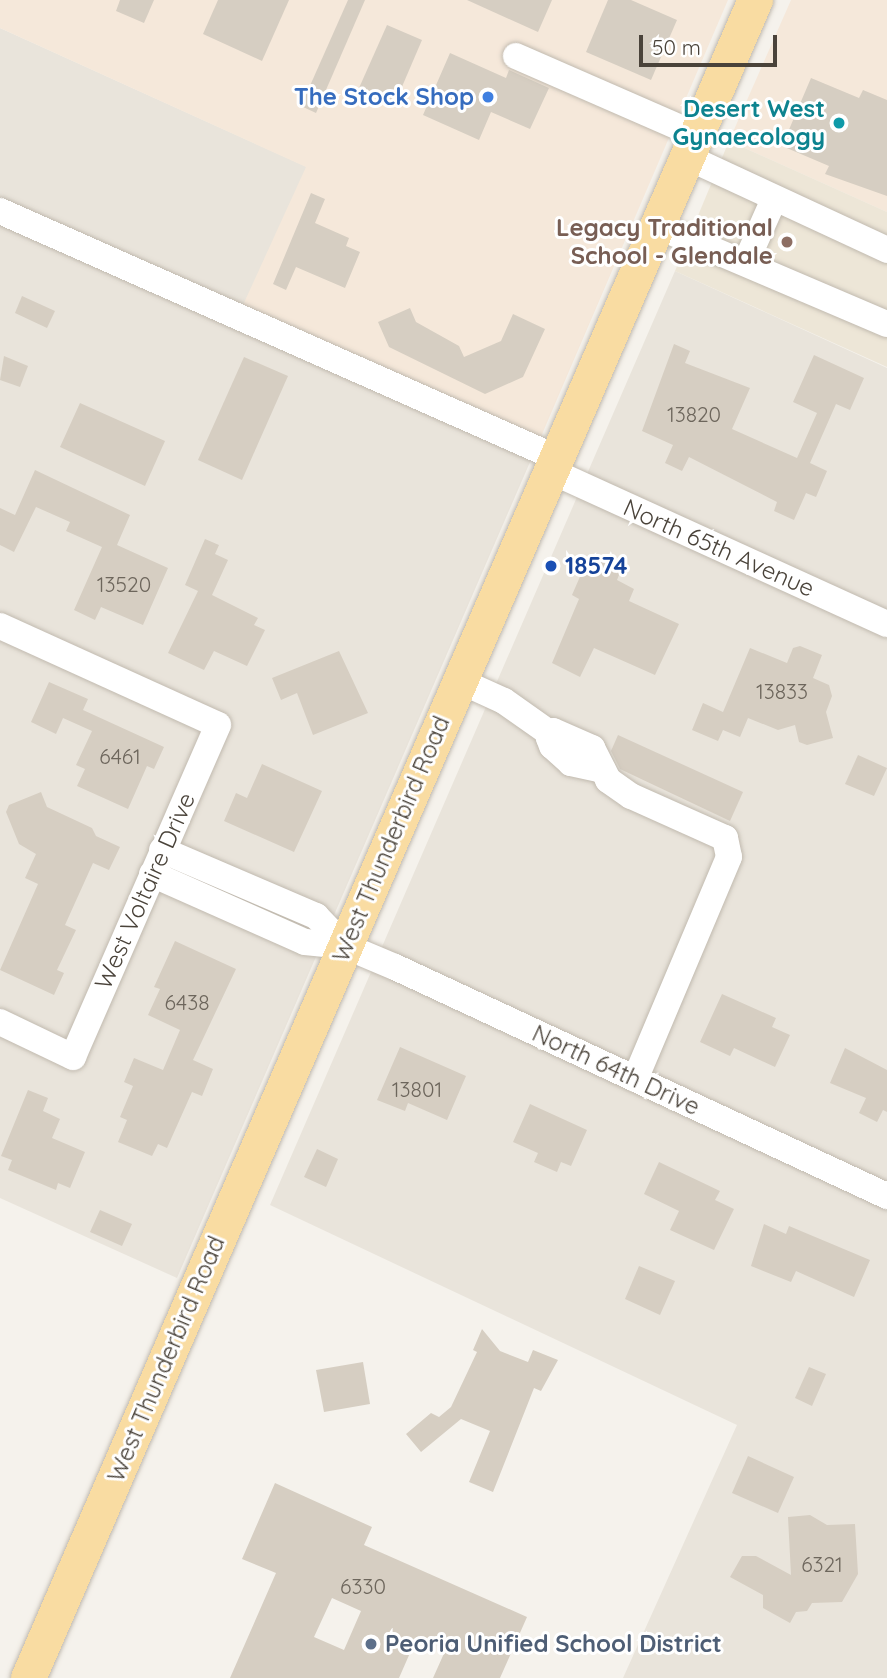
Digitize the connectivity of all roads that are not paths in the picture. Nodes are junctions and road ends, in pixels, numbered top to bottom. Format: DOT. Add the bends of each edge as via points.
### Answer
graph roads {
  1 [pos="755,0"];
  2 [pos="516,56"];
  3 [pos="692,146"];
  4 [pos="774,200"];
  5 [pos="0,211"];
  6 [pos="657,226"];
  7 [pos="887,250"];
  8 [pos="746,262"];
  9 [pos="887,324"];
  10 [pos="554,465"];
  11 [pos="887,624"];
  12 [pos="0,626"];
  13 [pos="460,681"];
  14 [pos="157,862"];
  15 [pos="345,946"];
  16 [pos="0,1022"];
  17 [pos="635,1079"];
  18 [pos="887,1196"];
  19 [pos="28,1678"];
  1 -- 3 [label="main road, West Thunderbird Road"];
  2 -- 3 [label="street"];
  3 -- 4 [label="street"];
  3 -- 6 [label="main road, West Thunderbird Road"];
  4 -- 7 [label="street"];
  4 -- 8 [label="street"];
  5 -- 10 [label="street, North 65th Avenue"];
  6 -- 8 [label="street"];
  6 -- 10 [label="main road, West Thunderbird Road"];
  8 -- 9 [label="street"];
  10 -- 11 [label="street, North 65th Avenue"];
  10 -- 13 [label="main road, West Thunderbird Road"];
  12 -- 14 [label="street, West Voltaire Drive" via="218,725"];
  13 -- 15 [label="main road, West Thunderbird Road"];
  13 -- 17 [label="street" via="504,701 551,734 566,734 592,748 608,780 631,796 725,838 729,858"];
  14 -- 15 [label="street, North 64th Drive" via="236,896 316,916"];
  14 -- 16 [label="street, West Voltaire Drive" via="73,1056"];
  15 -- 17 [label="street, North 64th Drive"];
  15 -- 19 [label="main road, West Thunderbird Road"];
  17 -- 18 [label="street, North 64th Drive"];
}
